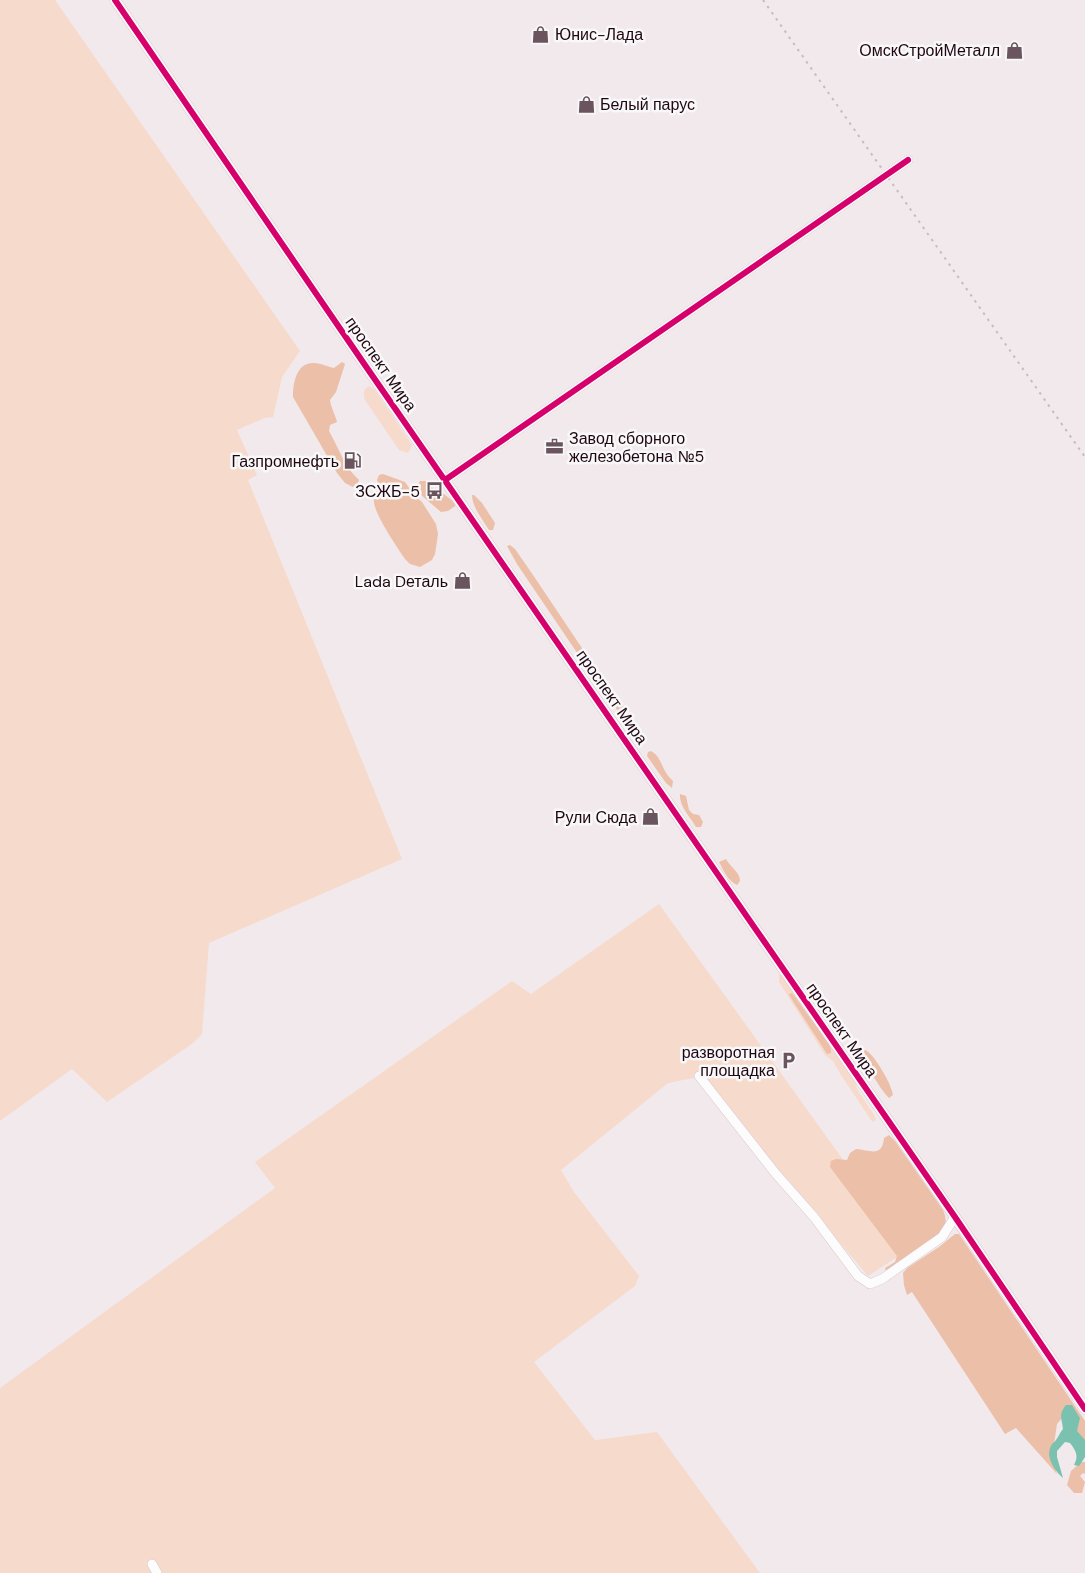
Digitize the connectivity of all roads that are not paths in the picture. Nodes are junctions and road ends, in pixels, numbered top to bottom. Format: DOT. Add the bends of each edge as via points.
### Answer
graph roads {
  1 [pos="115,0"];
  2 [pos="908,160"];
  3 [pos="445,480"];
  4 [pos="699,1076"];
  5 [pos="955,1217"];
  6 [pos="1085,1409"];
  7 [pos="152,1564"];
  8 [pos="157,1573"];
  1 -- 3 [label="street, проспект Мира"];
  2 -- 3 [label="street"];
  3 -- 5 [label="street, проспект Мира"];
  4 -- 5 [label="street" via="858,1276 870,1284 942,1237"];
  5 -- 6 [label="street, проспект Мира"];
  7 -- 8 [label="street"];
}
